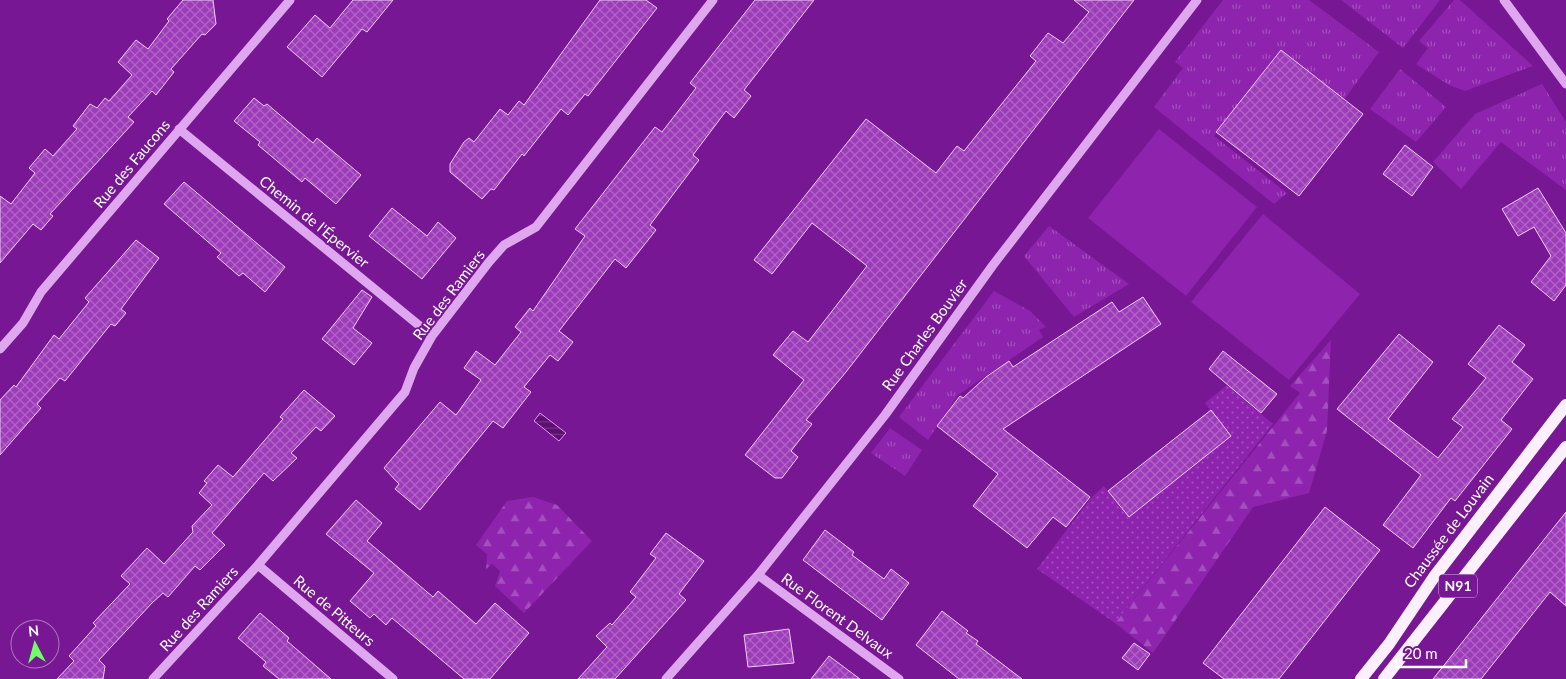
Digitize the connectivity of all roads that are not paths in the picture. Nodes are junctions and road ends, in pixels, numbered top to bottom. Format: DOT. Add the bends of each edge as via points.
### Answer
graph roads {
  1 [pos="290,0"];
  2 [pos="713,0"];
  3 [pos="1197,0"];
  4 [pos="1504,0"];
  5 [pos="1566,84"];
  6 [pos="179,129"];
  7 [pos="432,336"];
  8 [pos="0,349"];
  9 [pos="1566,405"];
  10 [pos="1566,447"];
  11 [pos="258,565"];
  12 [pos="758,575"];
  13 [pos="153,679"];
  14 [pos="393,679"];
  15 [pos="666,679"];
  16 [pos="899,679"];
  17 [pos="1361,679"];
  18 [pos="1384,679"];
  1 -- 6 [label="street, Rue des Faucons"];
  2 -- 7 [label="street, Rue des Ramiers" via="536,227 504,245"];
  3 -- 12 [label="street, Rue Charles Bouvier" via="993,265 884,415"];
  4 -- 5 [label="street"];
  6 -- 7 [label="street, Chemin de l'Épervier"];
  6 -- 8 [label="street, Rue des Faucons" via="41,292 23,323"];
  7 -- 11 [label="street, Rue des Ramiers" via="405,392"];
  9 -- 17 [label="main road, Chaussée de Louvain / N91" via="1434,577"];
  10 -- 18 [label="main road, N91"];
  11 -- 13 [label="street, Rue des Ramiers"];
  11 -- 14 [label="street, Rue de Pitteurs"];
  12 -- 15 [label="street, Rue Charles Bouvier"];
  12 -- 16 [label="street, Rue Florent Delvaux"];
}
